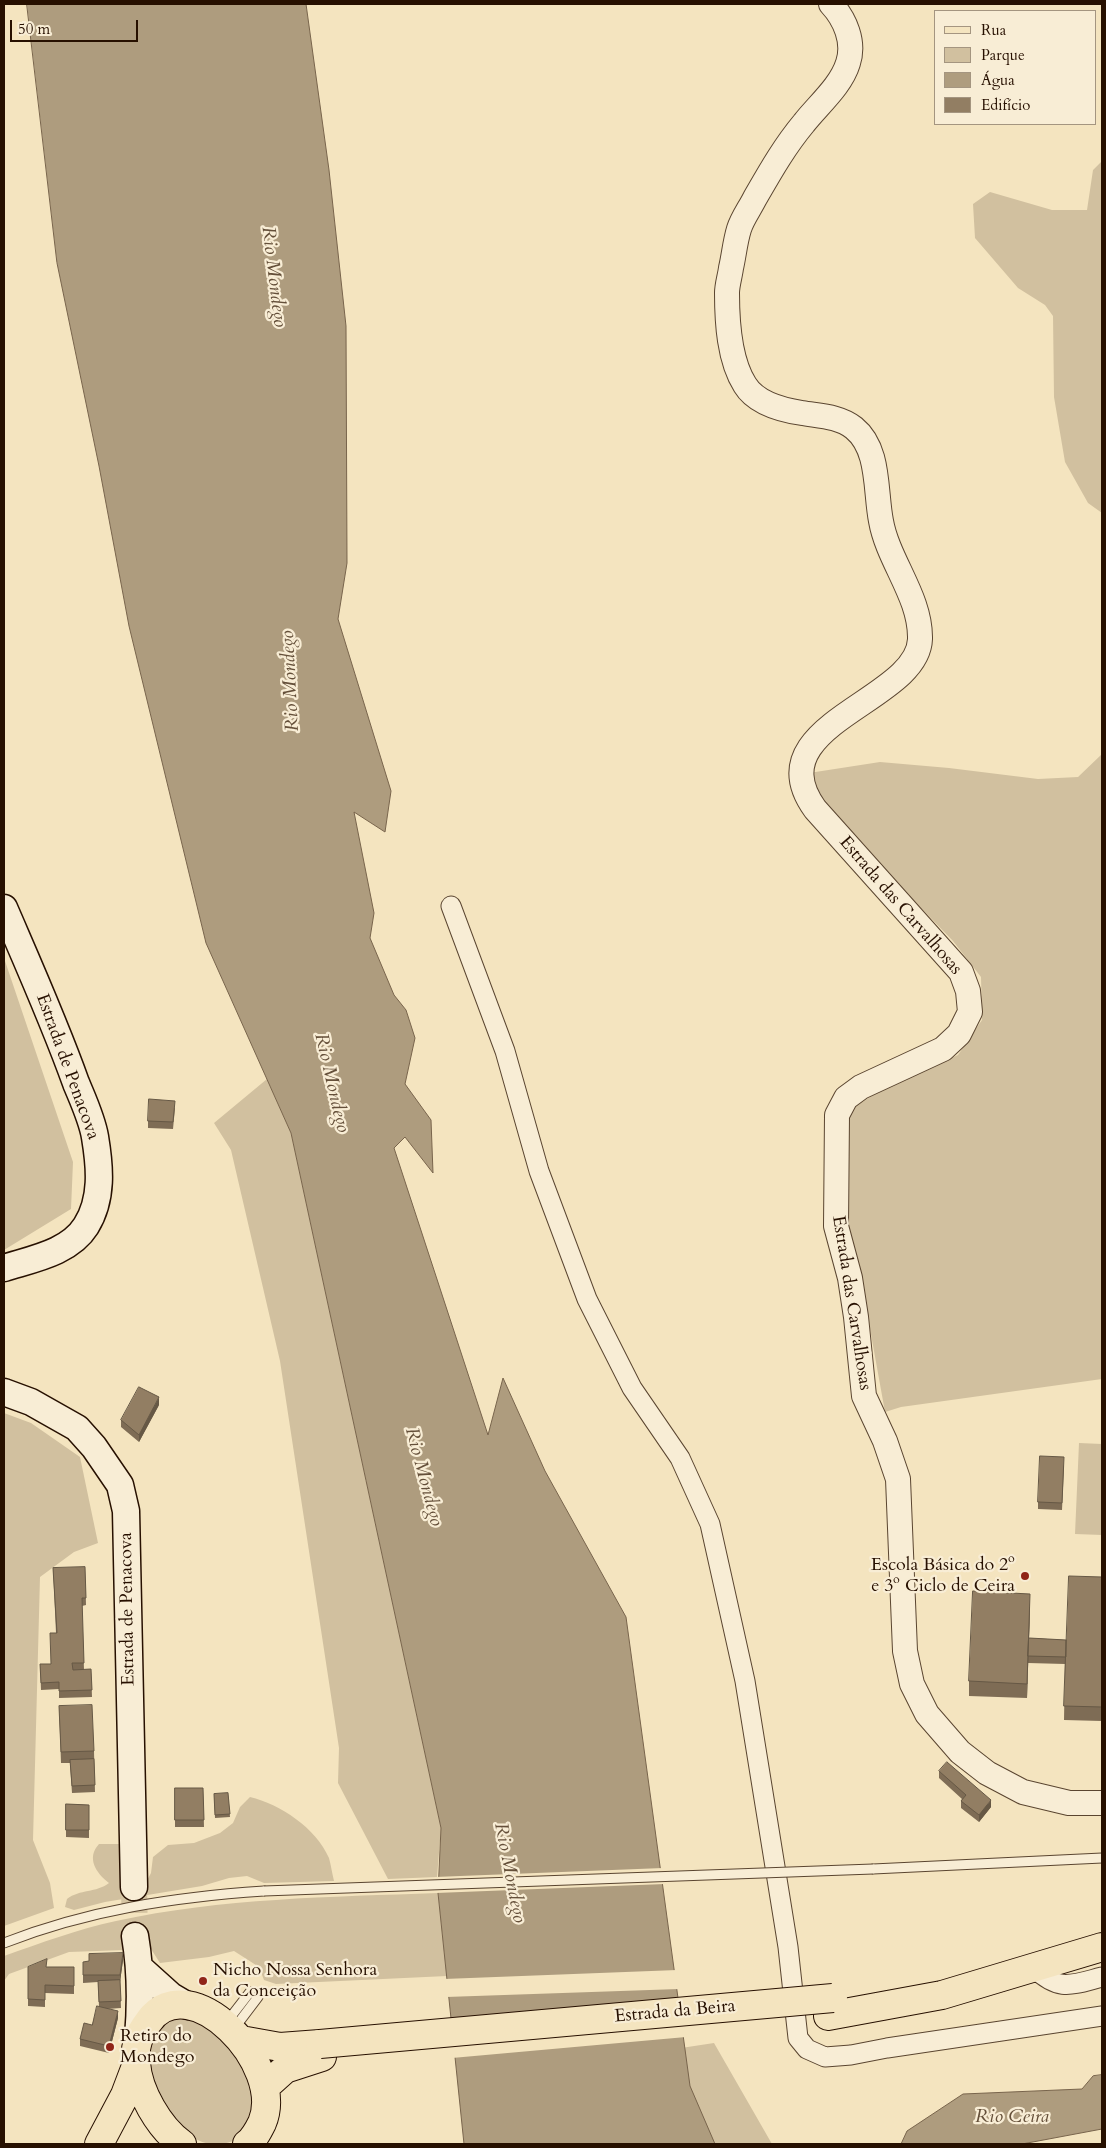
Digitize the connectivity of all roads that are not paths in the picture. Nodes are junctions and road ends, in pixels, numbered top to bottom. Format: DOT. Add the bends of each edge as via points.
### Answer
graph roads {
  1 [pos="831,4"];
  2 [pos="451,906"];
  3 [pos="4,908"];
  4 [pos="4,1268"];
  5 [pos="4,1392"];
  6 [pos="1102,1803"];
  7 [pos="1102,1858"];
  8 [pos="134,1887"];
  9 [pos="1102,1929"];
  10 [pos="136,1936"];
  11 [pos="4,1943"];
  12 [pos="1102,1947"];
  13 [pos="1034,1968"];
  14 [pos="141,1969"];
  15 [pos="1102,1977"];
  16 [pos="254,1995"];
  17 [pos="188,2006"];
  18 [pos="831,2007"];
  19 [pos="1102,2016"];
  20 [pos="233,2031"];
  21 [pos="138,2038"];
  22 [pos="321,2050"];
  23 [pos="136,2066"];
  24 [pos="265,2087"];
  25 [pos="249,2143"];
  26 [pos="99,2144"];
  27 [pos="174,2144"];
  1 -- 6 [label="street, Estrada das Carvalhosas" via="842,15 848,33 848,63 841,78 784,148 739,227 727,291 730,333 736,364 745,386 756,397 784,410 840,419 865,440 874,464 881,524 917,613 920,641 913,661 898,678 857,705 818,737 807,754 801,776 805,794 815,809 961,972 968,991 970,1012 959,1034 944,1049 861,1087 846,1098 838,1115 836,1226 850,1278 864,1396 898,1479 905,1651 912,1684 934,1722 960,1752 987,1773 1023,1792 1069,1803"];
  2 -- 19 [label="street" via="505,1051 539,1171 587,1299 632,1388 680,1458 710,1524 745,1681 788,1947 798,2038 807,2049 825,2057"];
  3 -- 4 [label="main road, Estrada de Penacova" via="60,1038 95,1136 100,1185 96,1206 86,1227 73,1240 58,1251"];
  5 -- 8 [label="main road, Estrada de Penacova" via="31,1402 77,1428 120,1485 126,1511"];
  7 -- 11 [label="lane, bridge" via="264,1891 109,1910"];
  9 -- 18 [label="main road, Estrada da Beira"];
  10 -- 14 [label="main road"];
  12 -- 13 [label="main road, Estrada da Beira"];
  13 -- 15 [label="street" via="1048,1981 1058,1985 1072,1985"];
  13 -- 18 [label="main road, Estrada da Beira" via="942,1995"];
  14 -- 17 [label="main road" via="171,1996"];
  14 -- 21 [label="main road"];
  16 -- 20 [label="lane"];
  17 -- 20 [label="main road" via="209,2013"];
  17 -- 21 [label="main road" via="169,2006 160,2011 150,2019"];
  18 -- 22 [label="main road, Estrada da Beira"];
  20 -- 22 [label="main road, Estrada da Beira" via="280,2047"];
  20 -- 24 [label="main road" via="251,2055"];
  21 -- 23 [label="main road"];
  22 -- 24 [label="main road, Estrada da Beira" via="285,2069"];
  23 -- 26 [label="main road"];
  23 -- 27 [label="main road" via="149,2101"];
  24 -- 25 [label="main road" via="267,2105 264,2118"];
}
